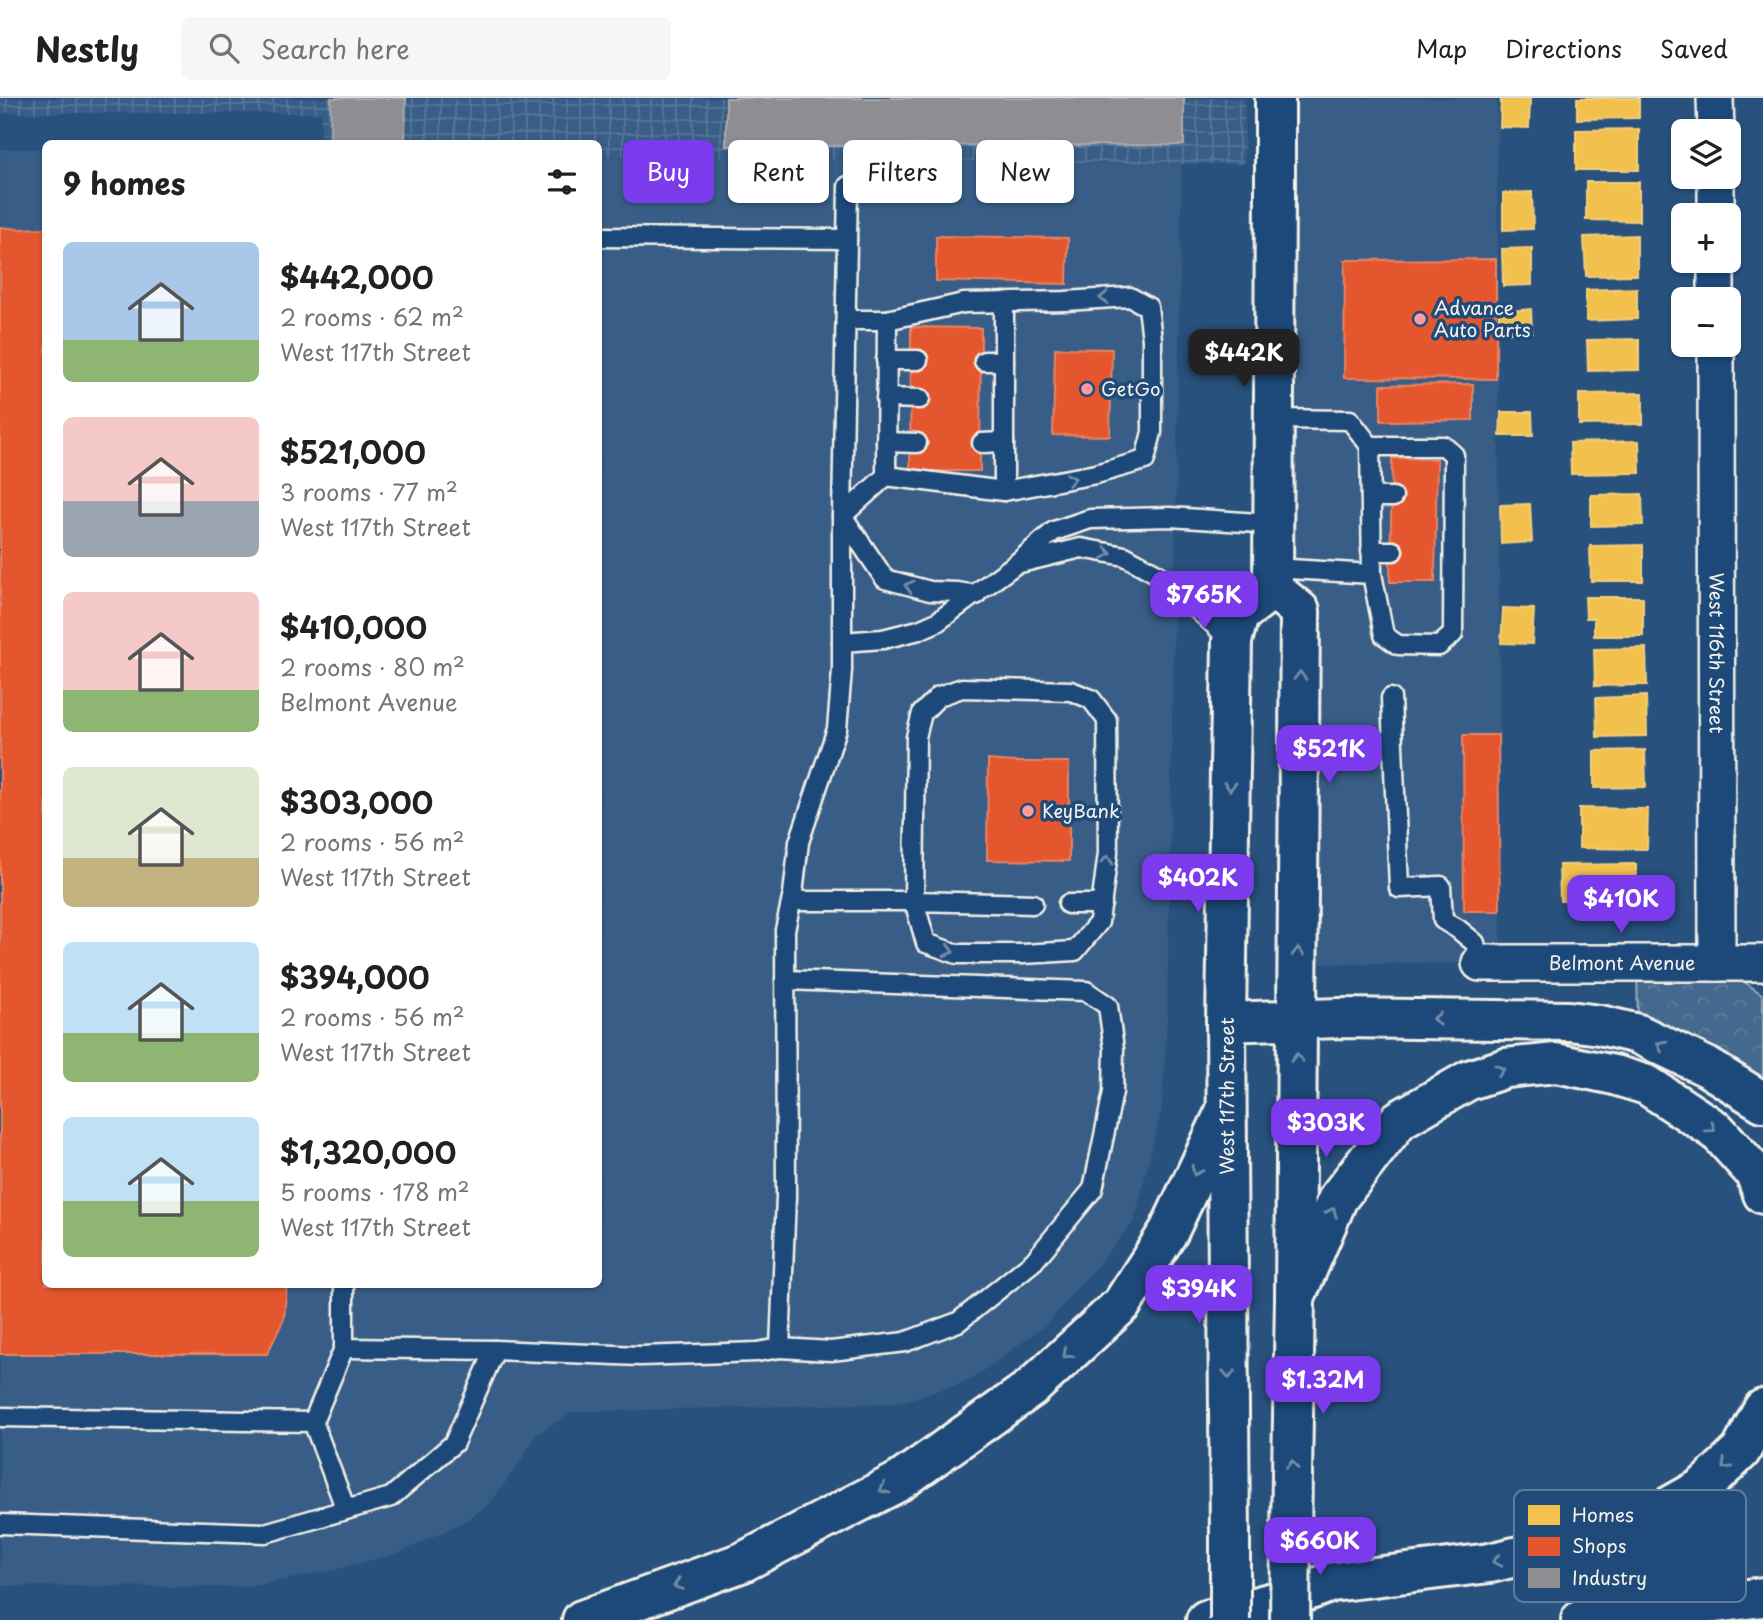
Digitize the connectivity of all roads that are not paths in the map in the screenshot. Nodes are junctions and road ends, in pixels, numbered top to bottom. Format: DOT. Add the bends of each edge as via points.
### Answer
graph roads {
  1 [pos="1275,98"];
  2 [pos="1715,98"];
  3 [pos="1716,119"];
  4 [pos="848,203"];
  5 [pos="602,237"];
  6 [pos="847,239"];
  7 [pos="1004,302"];
  8 [pos="845,320"];
  9 [pos="887,320"];
  10 [pos="1716,357"];
  11 [pos="886,360"];
  12 [pos="918,360"];
  13 [pos="984,360"];
  14 [pos="1004,361"];
  15 [pos="886,398"];
  16 [pos="920,399"];
  17 [pos="1274,419"];
  18 [pos="886,442"];
  19 [pos="1004,442"];
  20 [pos="917,443"];
  21 [pos="982,443"];
  22 [pos="1370,446"];
  23 [pos="886,476"];
  24 [pos="1004,491"];
  25 [pos="1371,497"];
  26 [pos="1393,497"];
  27 [pos="842,516"];
  28 [pos="1273,524"];
  29 [pos="1371,551"];
  30 [pos="1393,551"];
  31 [pos="1017,564"];
  32 [pos="1372,574"];
  33 [pos="1273,579"];
  34 [pos="976,595"];
  35 [pos="1232,641"];
  36 [pos="842,642"];
  37 [pos="1391,698"];
  38 [pos="792,901"];
  39 [pos="914,901"];
  40 [pos="1033,904"];
  41 [pos="1068,904"];
  42 [pos="1102,904"];
  43 [pos="1480,963"];
  44 [pos="1717,963"];
  45 [pos="1763,963"];
  46 [pos="785,980"];
  47 [pos="1297,1020"];
  48 [pos="1226,1022"];
  49 [pos="1763,1102"];
  50 [pos="1226,1110"];
  51 [pos="1763,1194"];
  52 [pos="344,1288"];
  53 [pos="1295,1298"];
  54 [pos="344,1348"];
  55 [pos="780,1348"];
  56 [pos="495,1350"];
  57 [pos="1763,1409"];
  58 [pos="0,1417"];
  59 [pos="313,1422"];
  60 [pos="1698,1490"];
  61 [pos="346,1510"];
  62 [pos="0,1524"];
  63 [pos="1514,1557"];
  64 [pos="1723,1602"];
  65 [pos="582,1620"];
  66 [pos="1206,1620"];
  67 [pos="1230,1620"];
  68 [pos="1290,1620"];
  69 [pos="1581,1620"];
  1 -- 17 [label="main road"];
  2 -- 3 [label="street"];
  4 -- 6 [label="lane"];
  5 -- 6 [label="lane"];
  6 -- 8 [label="lane"];
  7 -- 9 [label="lane" via="964,303"];
  7 -- 14 [label="lane"];
  24 -- 7 [label="lane, one-way" via="1145,460 1152,432 1152,339 1147,307 1130,296"];
  8 -- 9 [label="lane"];
  8 -- 27 [label="lane"];
  9 -- 11 [label="lane"];
  10 -- 44 [label="street, West 116th Street"];
  11 -- 12 [label="lane"];
  11 -- 15 [label="lane"];
  13 -- 14 [label="lane"];
  14 -- 19 [label="lane" via="995,400"];
  15 -- 16 [label="lane"];
  15 -- 18 [label="lane"];
  17 -- 22 [label="lane" via="1350,420"];
  17 -- 28 [label="main road"];
  18 -- 20 [label="lane"];
  18 -- 23 [label="lane"];
  19 -- 21 [label="lane"];
  19 -- 24 [label="lane"];
  22 -- 25 [label="lane"];
  22 -- 32 [label="lane" via="1444,446 1454,455 1446,497 1453,634 1439,646 1398,645 1384,635"];
  23 -- 24 [label="lane"];
  23 -- 27 [label="lane"];
  25 -- 26 [label="lane"];
  25 -- 29 [label="lane"];
  34 -- 27 [label="lane, one-way" via="930,592 885,579"];
  27 -- 36 [label="lane"];
  28 -- 31 [label="lane" via="1170,517 1090,519 1054,531"];
  28 -- 33 [label="main road"];
  29 -- 30 [label="lane"];
  29 -- 32 [label="lane"];
  31 -- 34 [label="lane"];
  31 -- 35 [label="lane, one-way" via="1081,548 1125,556 1159,575"];
  32 -- 33 [label="lane"];
  33 -- 35 [label="main road, West 117th Street" via="1239,615"];
  47 -- 33 [label="main road, one-way" via="1300,611"];
  34 -- 36 [label="lane" via="919,630"];
  35 -- 48 [label="main road, West 117th Street, one-way"];
  36 -- 38 [label="lane" via="837,729 799,842"];
  37 -- 43 [label="lane" via="1399,888 1441,886 1443,920 1475,943"];
  38 -- 39 [label="lane"];
  38 -- 46 [label="lane" via="785,930"];
  39 -- 40 [label="lane"];
  39 -- 42 [label="lane, one-way" via="926,943 957,954 1075,951 1099,922"];
  42 -- 39 [label="lane, one-way" via="1108,853 1107,720 1091,699 1071,691 962,688 939,696 922,713 916,737"];
  41 -- 42 [label="lane"];
  43 -- 44 [label="street, Belmont Avenue"];
  44 -- 45 [label="street, Belmont Avenue"];
  46 -- 55 [label="lane" via="786,1196"];
  46 -- 55 [label="lane" via="1086,991 1108,1006 1114,1049 1113,1092 1093,1189 1034,1261 958,1322 905,1342 831,1351"];
  47 -- 48 [label="main road"];
  49 -- 47 [label="main road, one-way" via="1707,1067 1638,1034 1600,1025"];
  53 -- 47 [label="main road, one-way"];
  48 -- 50 [label="main road, West 117th Street"];
  50 -- 65 [label="main road, one-way" via="1168,1231 1122,1304 1031,1388 900,1481 744,1562"];
  50 -- 67 [label="main road, West 117th Street, one-way, bridge"];
  53 -- 51 [label="main road, one-way" via="1338,1198 1399,1120 1469,1080 1506,1068 1556,1063 1647,1085 1717,1131 1755,1173"];
  52 -- 54 [label="lane"];
  68 -- 53 [label="main road, one-way, bridge"];
  54 -- 56 [label="lane"];
  54 -- 59 [label="lane"];
  55 -- 56 [label="lane" via="640,1356"];
  56 -- 61 [label="lane" via="454,1443 391,1497"];
  57 -- 60 [label="main road, one-way" via="1741,1451"];
  58 -- 59 [label="lane"];
  59 -- 61 [label="lane"];
  61 -- 62 [label="lane" via="265,1533"];
  63 -- 66 [label="main road, one-way" via="1332,1582"];
  64 -- 69 [label="main road"];
}
